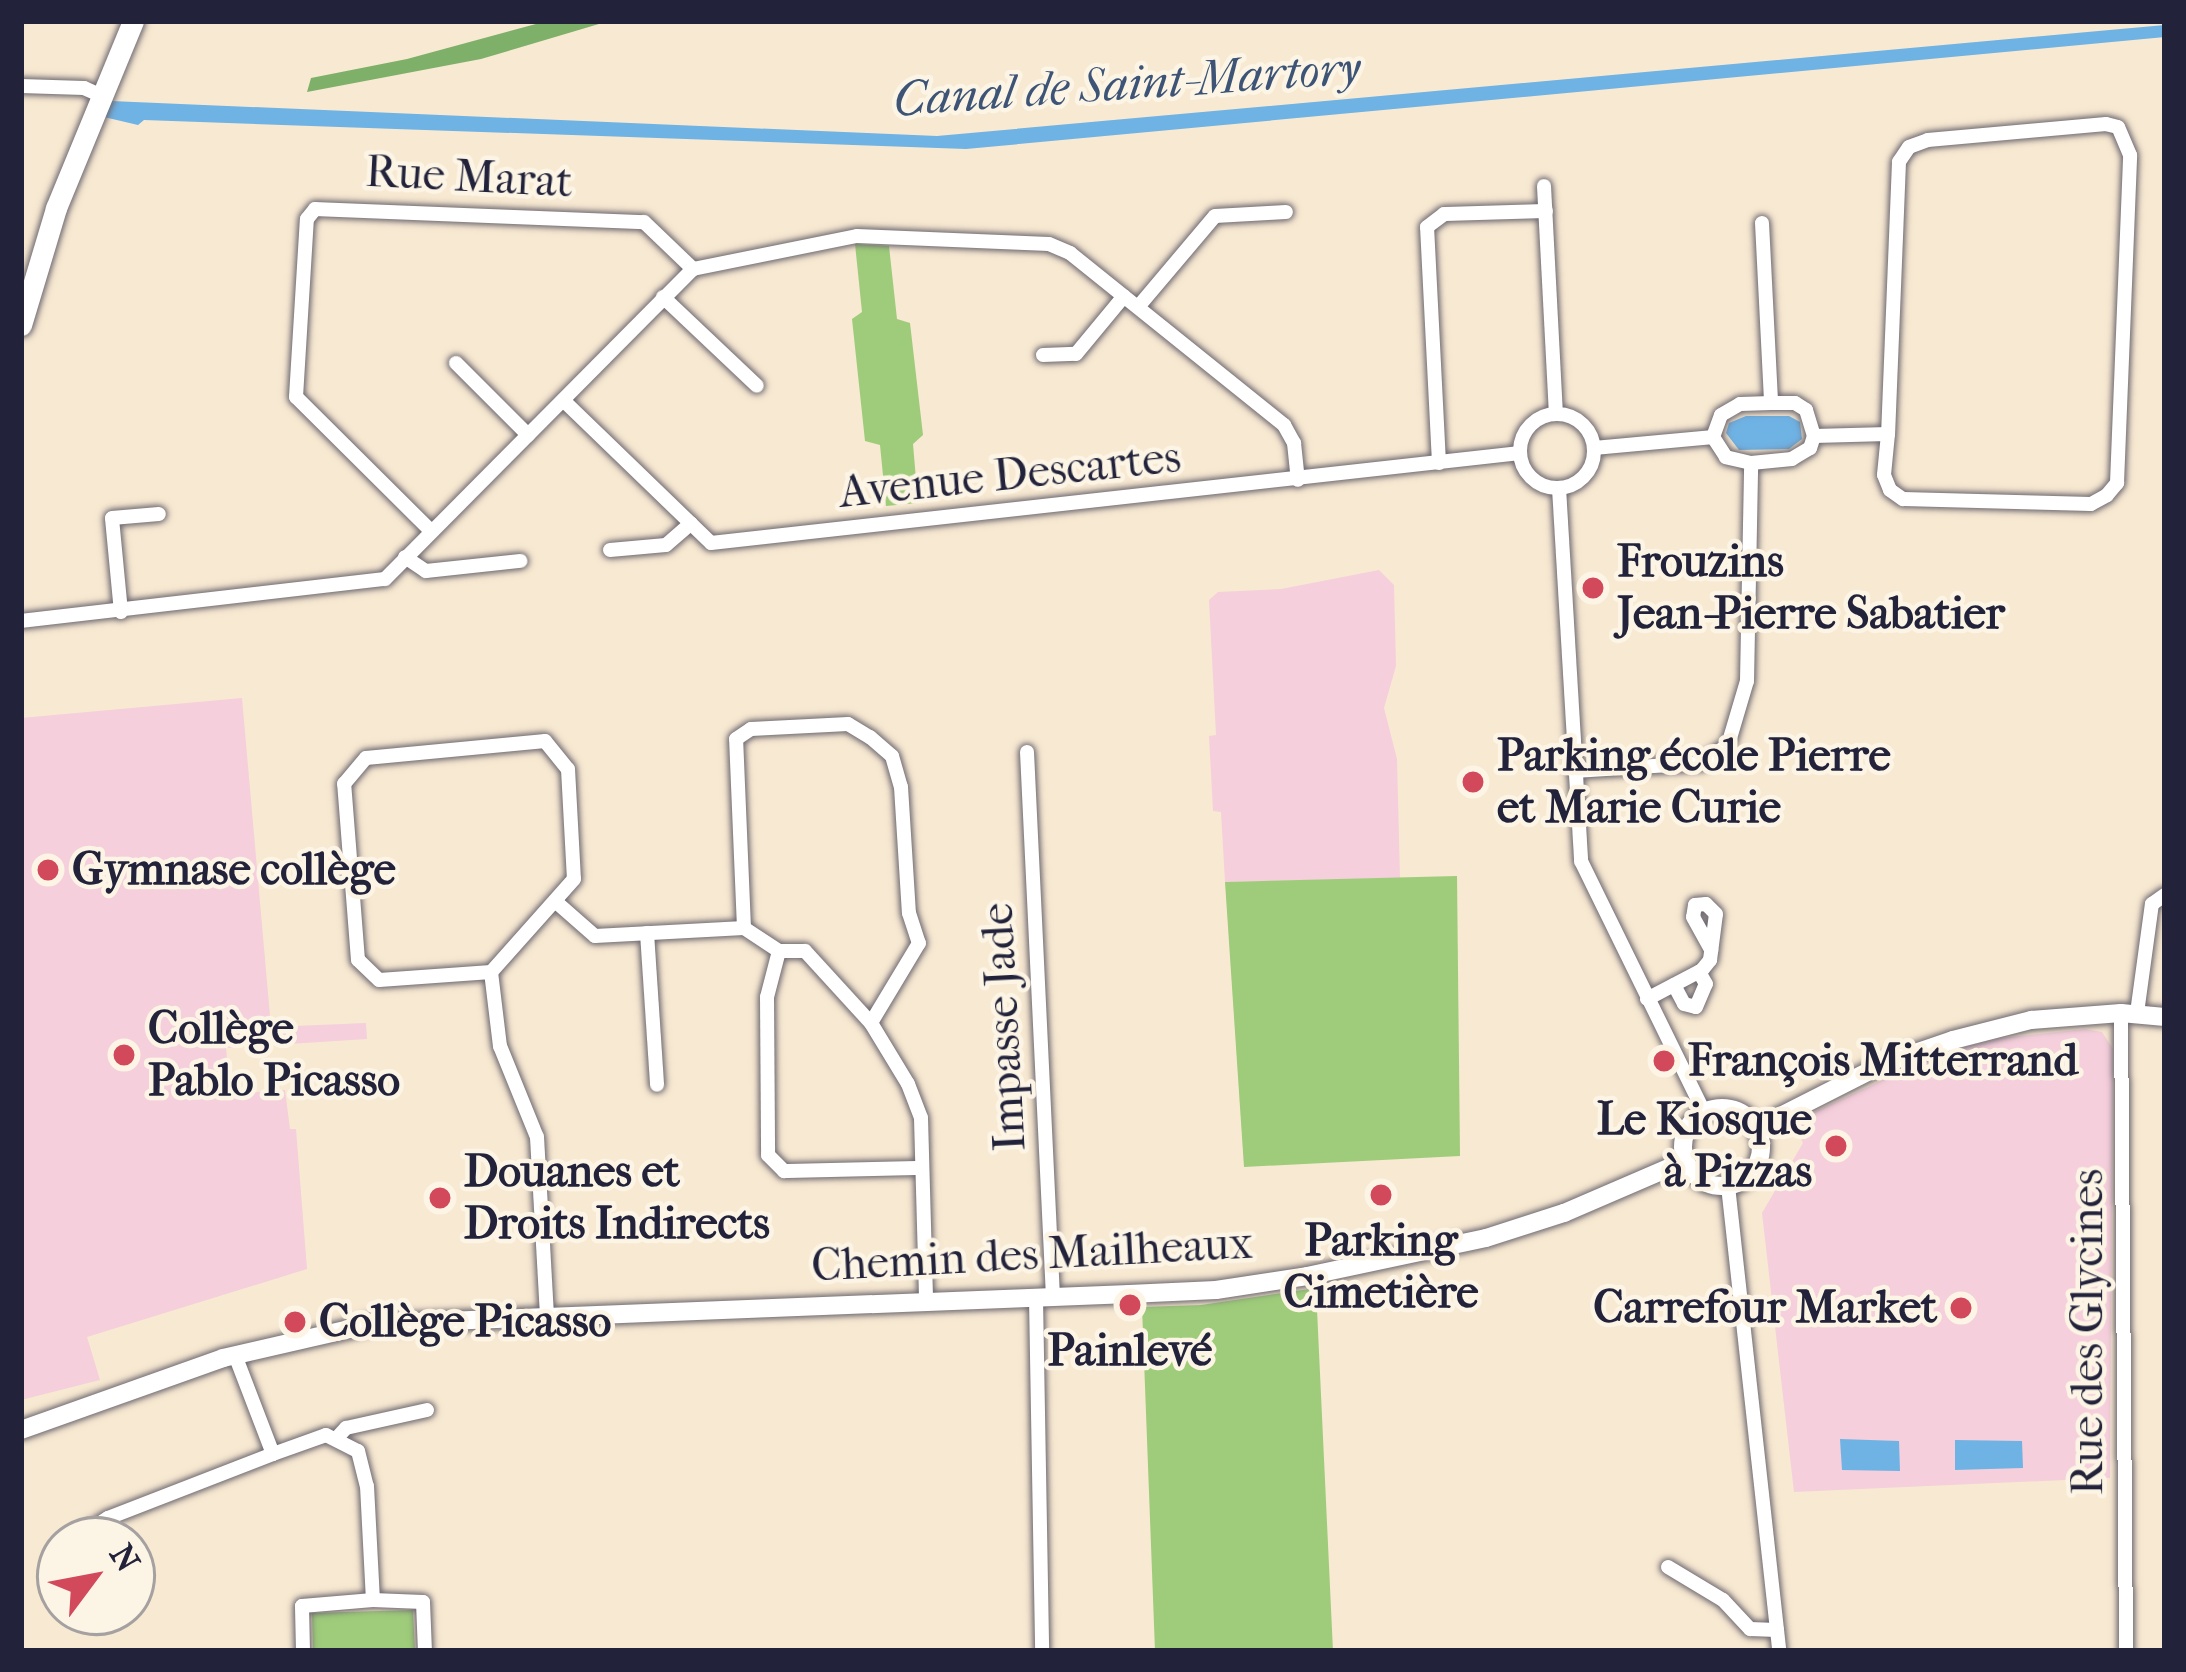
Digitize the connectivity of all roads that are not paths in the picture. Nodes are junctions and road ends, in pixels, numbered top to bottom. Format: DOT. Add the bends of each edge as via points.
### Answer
graph roads {
  1 [pos="133,21"];
  2 [pos="21,86"];
  3 [pos="102,96"];
  4 [pos="1544,186"];
  5 [pos="1546,211"];
  6 [pos="1286,212"];
  7 [pos="1762,223"];
  8 [pos="693,268"];
  9 [pos="1124,296"];
  10 [pos="663,297"];
  11 [pos="1138,307"];
  12 [pos="21,325"];
  13 [pos="1043,355"];
  14 [pos="456,363"];
  15 [pos="757,386"];
  16 [pos="565,401"];
  17 [pos="1771,403"];
  18 [pos="1556,414"];
  19 [pos="1888,434"];
  20 [pos="528,435"];
  21 [pos="1814,436"];
  22 [pos="1713,437"];
  23 [pos="1594,448"];
  24 [pos="1520,453"];
  25 [pos="1439,463"];
  26 [pos="1751,463"];
  27 [pos="1298,480"];
  28 [pos="1559,488"];
  29 [pos="160,514"];
  30 [pos="112,518"];
  31 [pos="93,519"];
  32 [pos="691,524"];
  33 [pos="430,530"];
  34 [pos="610,550"];
  35 [pos="405,557"];
  36 [pos="520,561"];
  37 [pos="121,612"];
  38 [pos="21,621"];
  39 [pos="1027,752"];
  40 [pos="1574,771"];
  41 [pos="2165,895"];
  42 [pos="555,901"];
  43 [pos="744,928"];
  44 [pos="646,933"];
  45 [pos="1711,950"];
  46 [pos="779,951"];
  47 [pos="491,972"];
  48 [pos="1699,972"];
  49 [pos="1674,985"];
  50 [pos="1647,999"];
  51 [pos="2129,1013"];
  52 [pos="2165,1017"];
  53 [pos="871,1023"];
  54 [pos="657,1085"];
  55 [pos="1704,1112"];
  56 [pos="1756,1128"];
  57 [pos="1685,1161"];
  58 [pos="920,1168"];
  59 [pos="1728,1186"];
  60 [pos="1044,1298"];
  61 [pos="926,1300"];
  62 [pos="547,1318"];
  63 [pos="235,1355"];
  64 [pos="427,1410"];
  65 [pos="21,1430"];
  66 [pos="336,1439"];
  67 [pos="273,1454"];
  68 [pos="113,1516"];
  69 [pos="1668,1567"];
  70 [pos="373,1600"];
  71 [pos="1777,1630"];
  72 [pos="303,1651"];
  73 [pos="425,1651"];
  74 [pos="1042,1651"];
  75 [pos="1779,1651"];
  76 [pos="2126,1651"];
  1 -- 3 [label="main road"];
  2 -- 3 [label="street"];
  3 -- 12 [label="main road" via="56,208"];
  4 -- 5 [label="street"];
  5 -- 18 [label="street"];
  5 -- 25 [label="street" via="1444,214 1427,227"];
  6 -- 11 [label="street" via="1215,216"];
  7 -- 17 [label="street"];
  8 -- 9 [label="street" via="857,236 1049,244"];
  8 -- 10 [label="street"];
  8 -- 33 [label="street, Rue Marat" via="644,222 315,209 307,219 296,397"];
  9 -- 11 [label="street"];
  9 -- 13 [label="street" via="1076,354"];
  10 -- 15 [label="street"];
  10 -- 16 [label="street"];
  11 -- 27 [label="street" via="1284,425"];
  14 -- 20 [label="street"];
  16 -- 20 [label="street"];
  16 -- 32 [label="street, Avenue Descartes"];
  17 -- 21 [label="street" via="1806,410"];
  17 -- 22 [label="street" via="1730,408"];
  18 -- 23 [label="street" via="1582,423"];
  18 -- 24 [label="street" via="1534,422"];
  19 -- 19 [label="street" via="1884,475 1903,499 2091,505 2117,482 2130,155 2118,128 1909,147 1899,162"];
  19 -- 21 [label="street"];
  20 -- 33 [label="street"];
  21 -- 26 [label="street" via="1802,456"];
  22 -- 23 [label="street"];
  22 -- 26 [label="street" via="1726,457"];
  23 -- 28 [label="street" via="1585,475"];
  24 -- 25 [label="street, Avenue Descartes"];
  24 -- 28 [label="street" via="1537,482"];
  25 -- 27 [label="street, Avenue Descartes"];
  26 -- 40 [label="street" via="1747,681 1728,745 1702,763"];
  27 -- 32 [label="street, Avenue Descartes" via="711,543"];
  28 -- 40 [label="street"];
  29 -- 30 [label="street"];
  30 -- 31 [label="street"];
  30 -- 37 [label="street"];
  32 -- 34 [label="street" via="666,545"];
  33 -- 35 [label="street"];
  35 -- 36 [label="street" via="426,571"];
  35 -- 37 [label="street" via="385,579"];
  37 -- 38 [label="street"];
  39 -- 60 [label="street, Impasse Jade"];
  40 -- 50 [label="street" via="1581,861"];
  41 -- 51 [label="street, Rue des Glycines" via="2152,904"];
  42 -- 44 [label="street" via="595,936"];
  42 -- 47 [label="street"];
  42 -- 47 [label="street" via="574,879 568,769 545,741 366,758 344,784 358,960 379,980"];
  43 -- 44 [label="street"];
  43 -- 46 [label="street"];
  43 -- 53 [label="street" via="736,740 752,729 848,724 892,756 919,943"];
  44 -- 54 [label="street"];
  45 -- 48 [label="street"];
  46 -- 53 [label="street" via="805,951"];
  46 -- 58 [label="street" via="767,997 768,1155 784,1172"];
  47 -- 62 [label="street" via="500,1046 537,1137"];
  48 -- 49 [label="street"];
  48 -- 49 [label="street" via="1706,984 1696,1007 1684,1004"];
  49 -- 50 [label="street"];
  50 -- 55 [label="street"];
  51 -- 52 [label="street"];
  51 -- 56 [label="street" via="2032,1020 1952,1040 1883,1064"];
  51 -- 76 [label="street, Rue des Glycines"];
  53 -- 58 [label="street" via="921,1118"];
  55 -- 56 [label="street" via="1734,1109"];
  55 -- 57 [label="street" via="1686,1130"];
  56 -- 59 [label="street" via="1757,1166"];
  57 -- 59 [label="street" via="1702,1181"];
  57 -- 60 [label="street, Chemin des Mailheaux" via="1564,1213 1389,1262 1216,1290"];
  58 -- 61 [label="street"];
  59 -- 71 [label="street"];
  60 -- 61 [label="street, Chemin des Mailheaux"];
  60 -- 74 [label="street, Impasse Jade"];
  61 -- 62 [label="street, Chemin des Mailheaux"];
  62 -- 63 [label="street, Chemin des Mailheaux" via="371,1324"];
  63 -- 65 [label="street, Chemin des Mailheaux"];
  63 -- 67 [label="street"];
  64 -- 66 [label="street" via="346,1429"];
  66 -- 67 [label="street" via="326,1435"];
  66 -- 70 [label="street" via="358,1450 367,1486"];
  67 -- 68 [label="street"];
  69 -- 71 [label="street" via="1723,1600 1750,1629"];
  70 -- 72 [label="street" via="302,1606"];
  70 -- 73 [label="street" via="423,1602"];
  71 -- 75 [label="street"];
}
